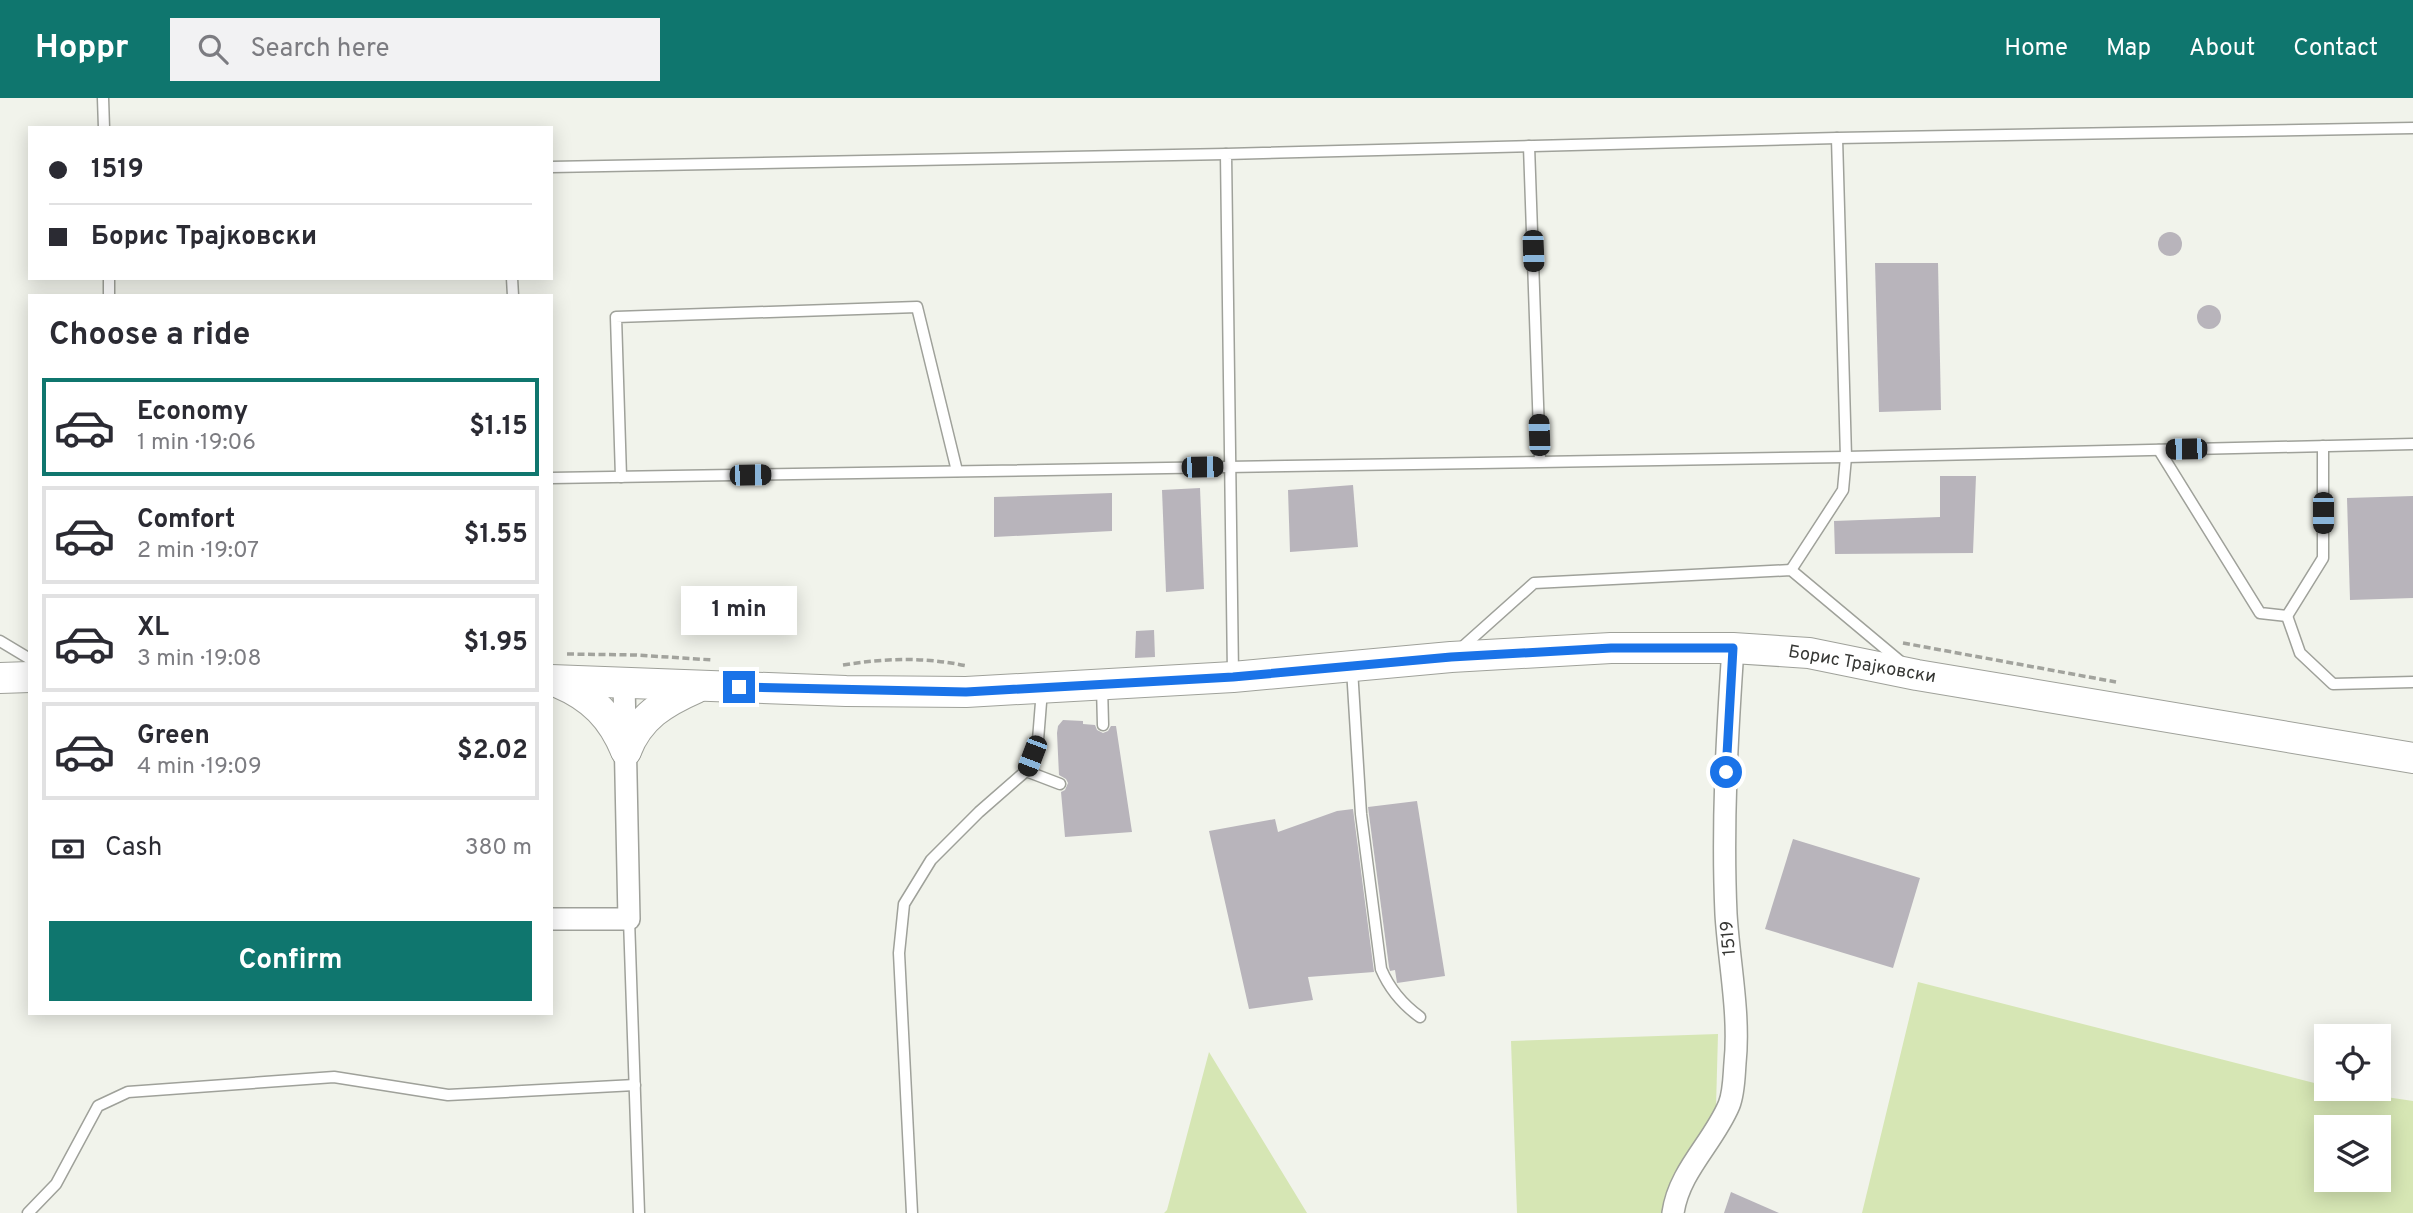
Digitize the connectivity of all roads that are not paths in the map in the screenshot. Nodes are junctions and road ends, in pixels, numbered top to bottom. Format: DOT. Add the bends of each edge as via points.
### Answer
graph roads {
  1 [pos="103,98"];
  2 [pos="104,126"];
  3 [pos="2413,128"];
  4 [pos="1837,138"];
  5 [pos="1529,146"];
  6 [pos="1226,154"];
  7 [pos="553,167"];
  8 [pos="2413,444"];
  9 [pos="2323,446"];
  10 [pos="2159,450"];
  11 [pos="1846,457"];
  12 [pos="1540,461"];
  13 [pos="1230,466"];
  14 [pos="957,471"];
  15 [pos="621,477"];
  16 [pos="553,478"];
  17 [pos="1791,570"];
  18 [pos="2287,616"];
  19 [pos="0,641"];
  20 [pos="1733,648"];
  21 [pos="1451,657"];
  22 [pos="28,658"];
  23 [pos="1352,666"];
  24 [pos="1917,676"];
  25 [pos="28,677"];
  26 [pos="1233,677"];
  27 [pos="0,678"];
  28 [pos="553,680"];
  29 [pos="553,680"];
  30 [pos="2413,682"];
  31 [pos="624,683"];
  32 [pos="1102,684"];
  33 [pos="699,686"];
  34 [pos="1042,687"];
  35 [pos="1103,725"];
  36 [pos="626,751"];
  37 [pos="2413,758"];
  38 [pos="1026,771"];
  39 [pos="1060,784"];
  40 [pos="553,919"];
  41 [pos="629,919"];
  42 [pos="1420,1017"];
  43 [pos="635,1085"];
  44 [pos="28,1213"];
  45 [pos="639,1213"];
  46 [pos="912,1213"];
  47 [pos="1673,1213"];
  1 -- 2 [label="lane"];
  3 -- 4 [label="lane"];
  4 -- 5 [label="lane"];
  4 -- 11 [label="lane"];
  5 -- 6 [label="lane"];
  5 -- 12 [label="lane"];
  6 -- 7 [label="lane"];
  6 -- 13 [label="lane"];
  8 -- 9 [label="lane"];
  9 -- 10 [label="lane"];
  9 -- 18 [label="lane" via="2323,558"];
  10 -- 11 [label="lane"];
  10 -- 18 [label="lane" via="2260,613"];
  11 -- 12 [label="lane"];
  11 -- 17 [label="lane" via="1843,490"];
  12 -- 13 [label="lane"];
  13 -- 14 [label="lane"];
  13 -- 26 [label="lane"];
  14 -- 15 [label="lane"];
  14 -- 15 [label="lane" via="917,307 616,317"];
  15 -- 16 [label="lane"];
  17 -- 21 [label="lane" via="1534,583"];
  17 -- 24 [label="lane"];
  18 -- 30 [label="lane" via="2300,653 2333,684"];
  19 -- 22 [label="lane"];
  20 -- 21 [label="main road, Борис Трајковски" via="1611,648"];
  20 -- 24 [label="main road, Борис Трајковски" via="1809,653"];
  20 -- 47 [label="street, 1519" via="1724,799 1735,1059 1730,1103 1681,1182"];
  21 -- 23 [label="main road, Борис Трајковски"];
  23 -- 26 [label="main road, Борис Трајковски"];
  23 -- 42 [label="lane" via="1361,814 1381,969 1402,1004"];
  24 -- 37 [label="main road, Борис Трајковски"];
  25 -- 27 [label="main road"];
  26 -- 32 [label="main road, Борис Трајковски"];
  28 -- 31 [label="main road, Борис Трајковски"];
  29 -- 36 [label="main road" via="574,689 603,711"];
  31 -- 33 [label="main road, Борис Трајковски"];
  31 -- 36 [label="street"];
  32 -- 34 [label="main road, Борис Трајковски"];
  32 -- 35 [label="lane"];
  33 -- 34 [label="main road, Борис Трајковски" via="966,692"];
  33 -- 36 [label="main road" via="652,712 632,735"];
  34 -- 38 [label="lane" via="1038,740"];
  36 -- 41 [label="street"];
  38 -- 39 [label="lane"];
  38 -- 46 [label="lane" via="932,860 904,904 899,953"];
  40 -- 41 [label="street"];
  41 -- 43 [label="lane"];
  43 -- 44 [label="lane" via="448,1095 334,1077 128,1092 98,1106 55,1184"];
  43 -- 45 [label="lane"];
}
